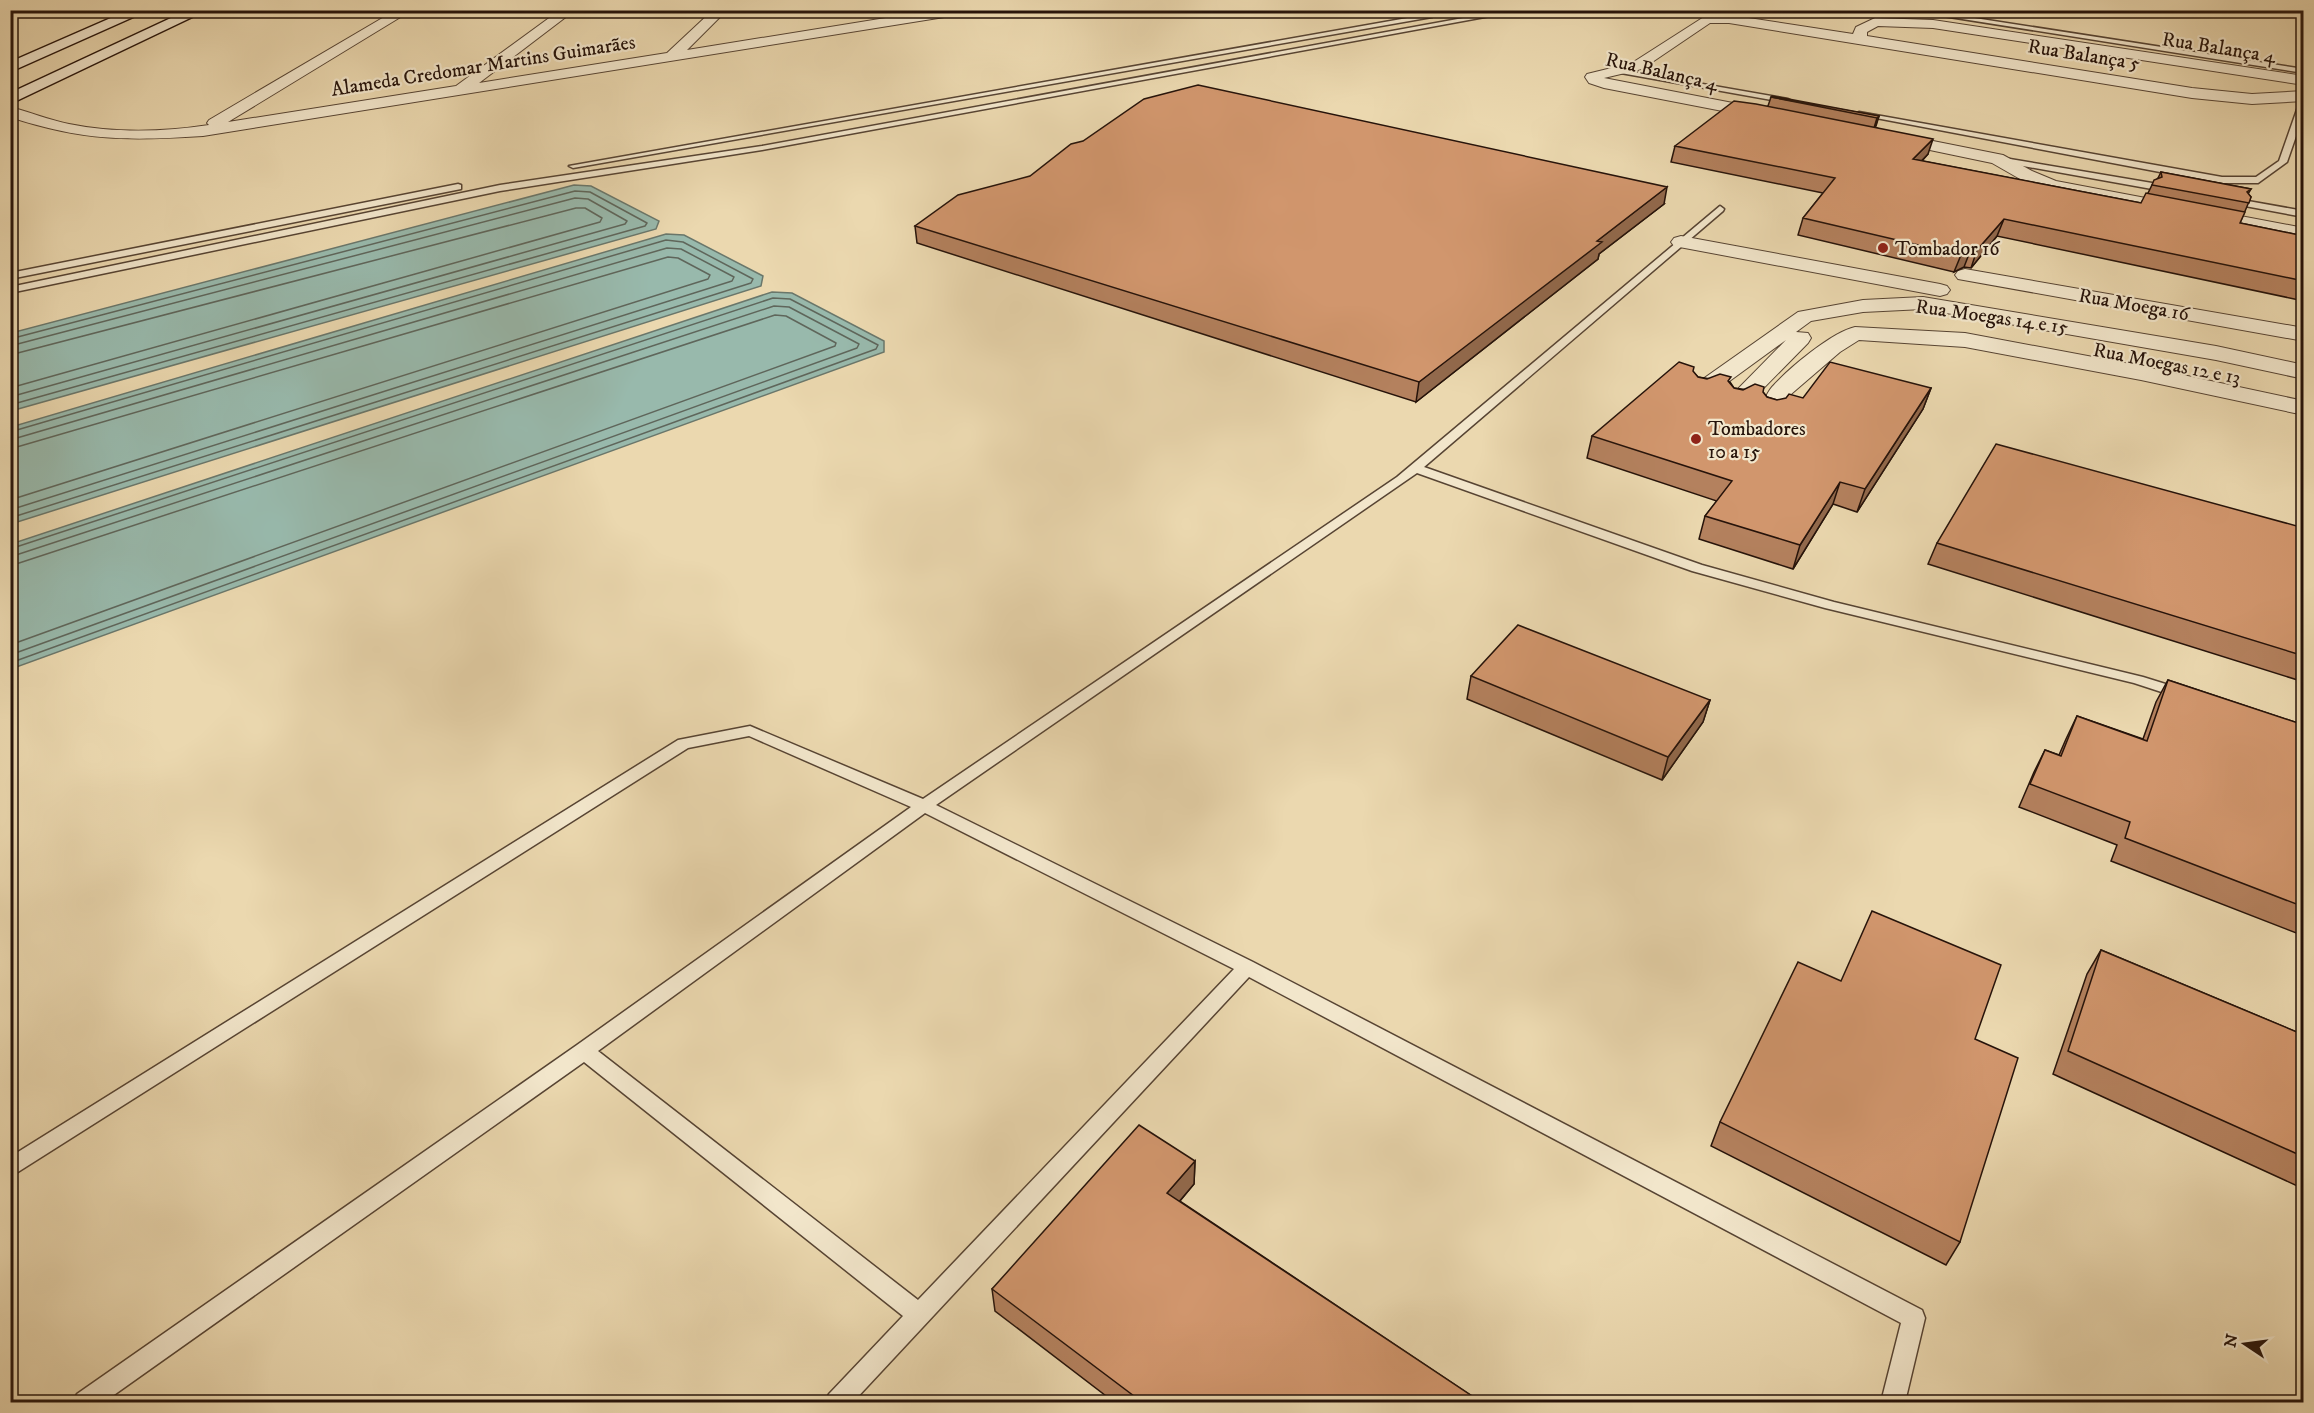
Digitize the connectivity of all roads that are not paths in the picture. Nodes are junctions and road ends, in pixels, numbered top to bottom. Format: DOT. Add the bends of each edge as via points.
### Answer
graph roads {
  1 [pos="142,10"];
  2 [pos="200,10"];
  3 [pos="405,10"];
  4 [pos="569,10"];
  5 [pos="721,10"];
  6 [pos="963,10"];
  7 [pos="1465,10"];
  8 [pos="1520,10"];
  9 [pos="1908,10"];
  10 [pos="1961,10"];
  11 [pos="1859,39"];
  12 [pos="672,56"];
  13 [pos="2297,62"];
  14 [pos="10,69"];
  15 [pos="1617,71"];
  16 [pos="2304,71"];
  17 [pos="2304,81"];
  18 [pos="458,91"];
  19 [pos="2304,96"];
  20 [pos="10,99"];
  21 [pos="2304,101"];
  22 [pos="1794,102"];
  23 [pos="10,112"];
  24 [pos="1852,112"];
  25 [pos="1781,117"];
  26 [pos="203,131"];
  27 [pos="1875,135"];
  28 [pos="1997,159"];
  29 [pos="561,168"];
  30 [pos="516,176"];
  31 [pos="2152,186"];
  32 [pos="2248,204"];
  33 [pos="1720,209"];
  34 [pos="2304,214"];
  35 [pos="2304,234"];
  36 [pos="1681,242"];
  37 [pos="1965,275"];
  38 [pos="10,276"];
  39 [pos="10,290"];
  40 [pos="2304,335"];
  41 [pos="2304,358"];
  42 [pos="2304,372"];
  43 [pos="1701,391"];
  44 [pos="2304,392"];
  45 [pos="1737,402"];
  46 [pos="2304,408"];
  47 [pos="1771,412"];
  48 [pos="1415,468"];
  49 [pos="2193,697"];
  50 [pos="924,806"];
  51 [pos="1247,967"];
  52 [pos="584,1051"];
  53 [pos="10,1168"];
  54 [pos="920,1316"];
  55 [pos="85,1402"];
  56 [pos="837,1402"];
  57 [pos="1893,1402"];
  1 -- 14 [label="street"];
  2 -- 20 [label="street"];
  3 -- 26 [label="street"];
  4 -- 18 [label="street"];
  5 -- 12 [label="street"];
  6 -- 12 [label="street, Alameda Credomar Martins Guimarães"];
  7 -- 29 [label="lane"];
  8 -- 39 [label="lane" via="762,148 500,188"];
  9 -- 16 [label="lane"];
  10 -- 13 [label="lane"];
  11 -- 15 [label="street, Rua Balança 4" via="1730,19 1707,19 1637,66"];
  11 -- 17 [label="street, Rua Balança 4" via="1861,30 1875,22 1933,24"];
  11 -- 19 [label="street, Rua Balança 5" via="2192,93 2252,99"];
  12 -- 18 [label="street, Alameda Credomar Martins Guimarães"];
  15 -- 22 [label="lane"];
  15 -- 25 [label="street, Rua Balança 4" via="1592,77 1604,83"];
  18 -- 26 [label="street, Alameda Credomar Martins Guimarães"];
  21 -- 24 [label="lane" via="2283,162 2258,180 2222,180"];
  23 -- 26 [label="street, Alameda Credomar Martins Guimarães" via="105,134"];
  27 -- 28 [label="street"];
  28 -- 31 [label="lane"];
  28 -- 35 [label="street" via="2052,185"];
  30 -- 38 [label="lane"];
  32 -- 34 [label="lane"];
  33 -- 36 [label="lane"];
  36 -- 41 [label="street"];
  36 -- 48 [label="lane"];
  37 -- 40 [label="street, Rua Moega 16"];
  42 -- 43 [label="street, Rua Moegas 14 e 15" via="1923,303 1863,306 1805,316"];
  44 -- 45 [label="street, Rua Moegas 12 e 13" via="2166,360 2008,334 1860,319 1806,333"];
  46 -- 47 [label="street" via="1965,340 1855,333 1832,347 1780,392"];
  48 -- 49 [label="lane" via="1697,568"];
  48 -- 50 [label="lane"];
  50 -- 51 [label="lane"];
  50 -- 52 [label="lane"];
  50 -- 53 [label="lane" via="750,731 683,744"];
  51 -- 54 [label="lane"];
  51 -- 57 [label="lane" via="1914,1318"];
  52 -- 54 [label="lane"];
  52 -- 55 [label="lane"];
  54 -- 56 [label="lane"];
}
